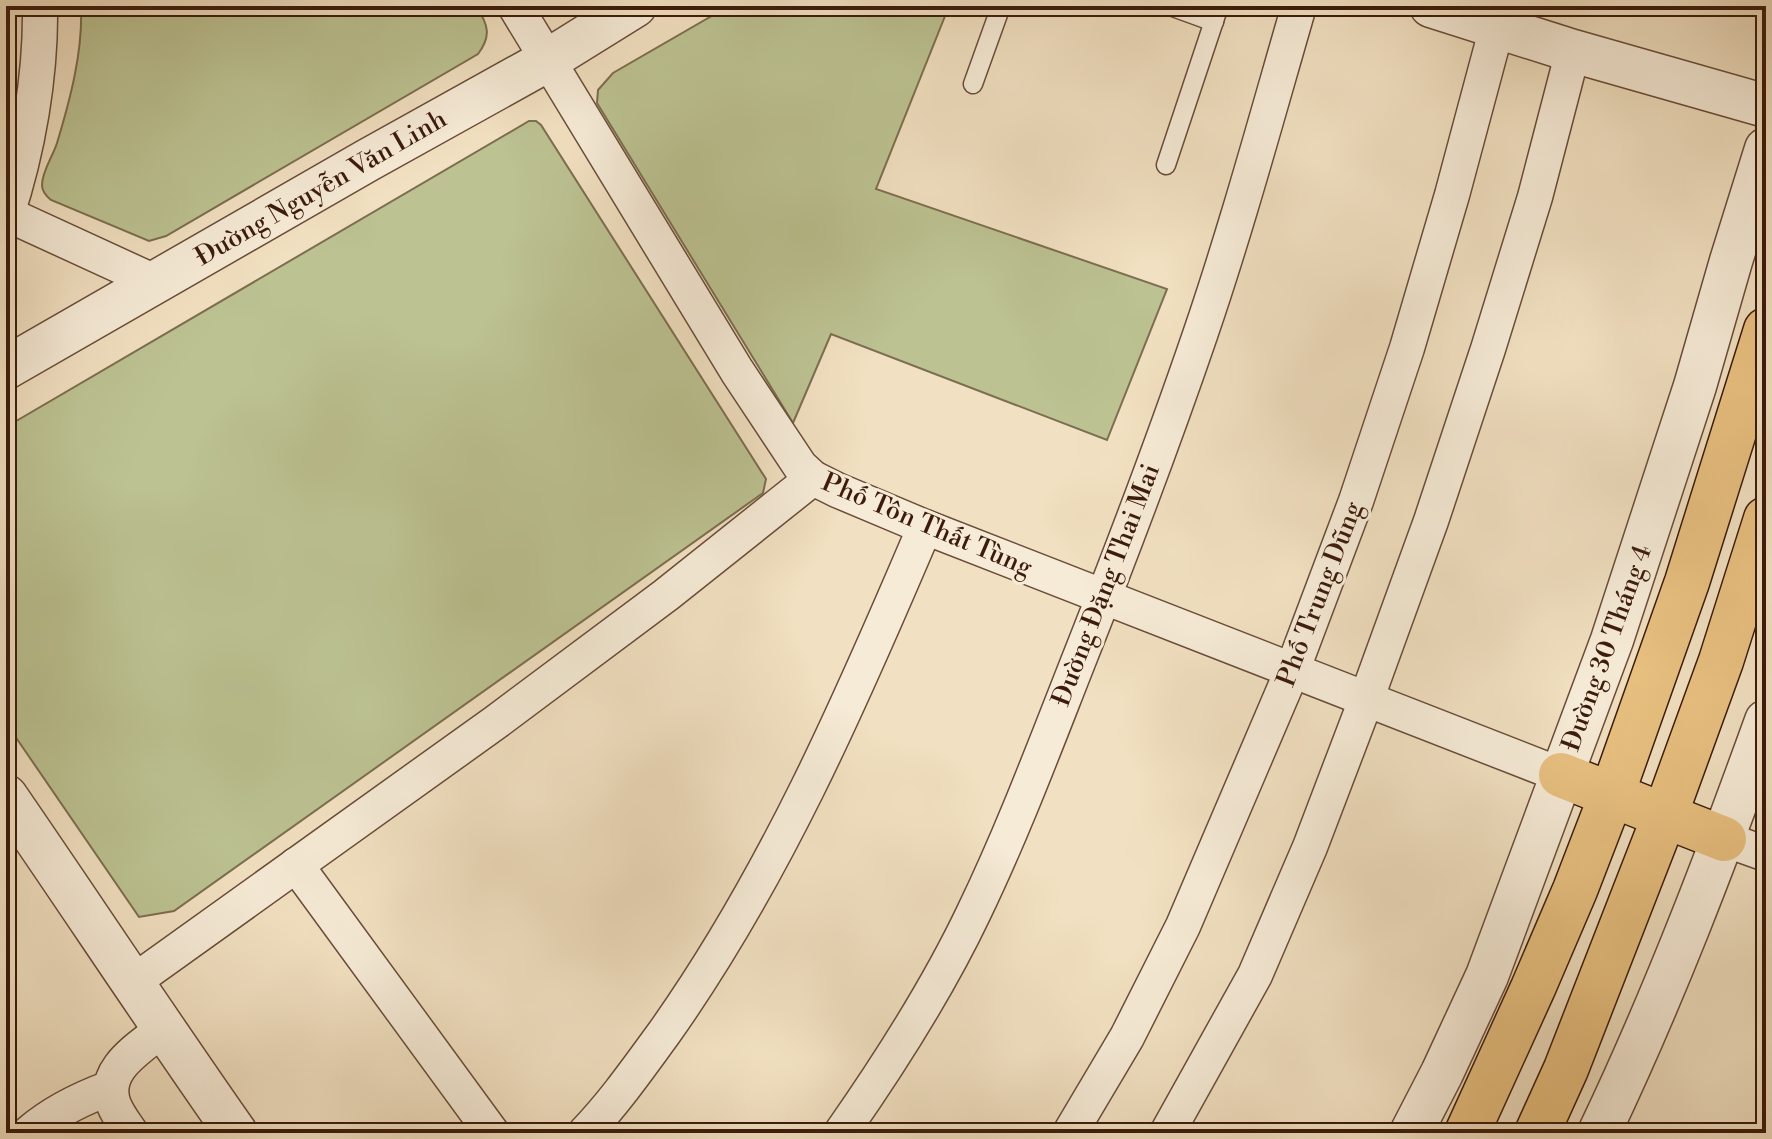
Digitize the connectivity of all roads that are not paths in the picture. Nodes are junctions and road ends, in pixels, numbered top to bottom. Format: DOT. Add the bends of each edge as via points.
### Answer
graph roads {
  1 [pos="40,6"];
  2 [pos="515,6"];
  3 [pos="635,6"];
  4 [pos="1001,6"];
  5 [pos="1170,6"];
  6 [pos="1299,6"];
  7 [pos="1431,6"];
  8 [pos="1216,14"];
  9 [pos="1497,27"];
  10 [pos="1573,51"];
  11 [pos="548,60"];
  12 [pos="973,84"];
  13 [pos="1766,106"];
  14 [pos="1766,149"];
  15 [pos="1166,165"];
  16 [pos="7,216"];
  17 [pos="155,282"];
  18 [pos="1766,330"];
  19 [pos="6,368"];
  20 [pos="813,478"];
  21 [pos="1766,519"];
  22 [pos="925,527"];
  23 [pos="1104,597"];
  24 [pos="1292,671"];
  25 [pos="1366,700"];
  26 [pos="1766,721"];
  27 [pos="1561,775"];
  28 [pos="1612,794"];
  29 [pos="6,796"];
  30 [pos="1665,815"];
  31 [pos="1724,839"];
  32 [pos="1766,854"];
  33 [pos="296,865"];
  34 [pos="133,982"];
  35 [pos="163,1029"];
  36 [pos="110,1088"];
  37 [pos="29,1133"];
  38 [pos="131,1133"];
  39 [pos="236,1133"];
  40 [pos="492,1133"];
  41 [pos="585,1133"];
  42 [pos="841,1133"];
  43 [pos="1070,1133"];
  44 [pos="1167,1133"];
  45 [pos="1411,1133"];
  46 [pos="1467,1133"];
  47 [pos="1537,1133"];
  48 [pos="1599,1133"];
  1 -- 16 [label="street" via="35,89"];
  2 -- 11 [label="street, Phố Tôn Thất Tùng"];
  3 -- 11 [label="street, Đường Nguyễn Văn Linh"];
  4 -- 12 [label="lane"];
  5 -- 8 [label="lane"];
  6 -- 23 [label="street, Đường Đặng Thai Mai" via="1200,336"];
  7 -- 9 [label="street"];
  8 -- 15 [label="lane"];
  9 -- 10 [label="street"];
  9 -- 24 [label="street, Phố Trung Dũng" via="1407,348"];
  10 -- 13 [label="street"];
  10 -- 25 [label="street" via="1488,349"];
  11 -- 17 [label="street, Đường Nguyễn Văn Linh"];
  11 -- 20 [label="street, Phố Tôn Thất Tùng" via="787,450"];
  14 -- 27 [label="street, Đường 30 Tháng 4" via="1660,498"];
  16 -- 17 [label="street"];
  17 -- 19 [label="street, Đường Nguyễn Văn Linh"];
  18 -- 28 [label="highway, Đường 30 Tháng 4" via="1687,582"];
  20 -- 22 [label="street, Phố Tôn Thất Tùng"];
  20 -- 33 [label="street" via="654,604"];
  21 -- 30 [label="highway"];
  22 -- 23 [label="street, Phố Tôn Thất Tùng"];
  22 -- 41 [label="street" via="816,769 742,910 692,994"];
  23 -- 24 [label="street, Phố Tôn Thất Tùng"];
  23 -- 42 [label="street, Đường Đặng Thai Mai" via="974,914 925,1005"];
  24 -- 25 [label="street, Phố Tôn Thất Tùng"];
  24 -- 43 [label="street, Phố Trung Dũng" via="1183,926 1127,1037"];
  25 -- 27 [label="street, Phố Tôn Thất Tùng"];
  25 -- 44 [label="street" via="1255,975"];
  26 -- 31 [label="street"];
  27 -- 28 [label="highway"];
  27 -- 45 [label="street, Đường 30 Tháng 4" via="1487,976"];
  28 -- 30 [label="highway"];
  28 -- 46 [label="highway, Đường 30 Tháng 4"];
  29 -- 34 [label="street"];
  30 -- 31 [label="highway"];
  30 -- 47 [label="highway"];
  31 -- 32 [label="street"];
  31 -- 48 [label="street"];
  33 -- 34 [label="street"];
  33 -- 40 [label="street"];
  34 -- 35 [label="street"];
  35 -- 36 [label="street" via="123,1061"];
  35 -- 39 [label="street"];
  36 -- 37 [label="street" via="76,1100"];
  36 -- 38 [label="street" via="113,1104"];
}
